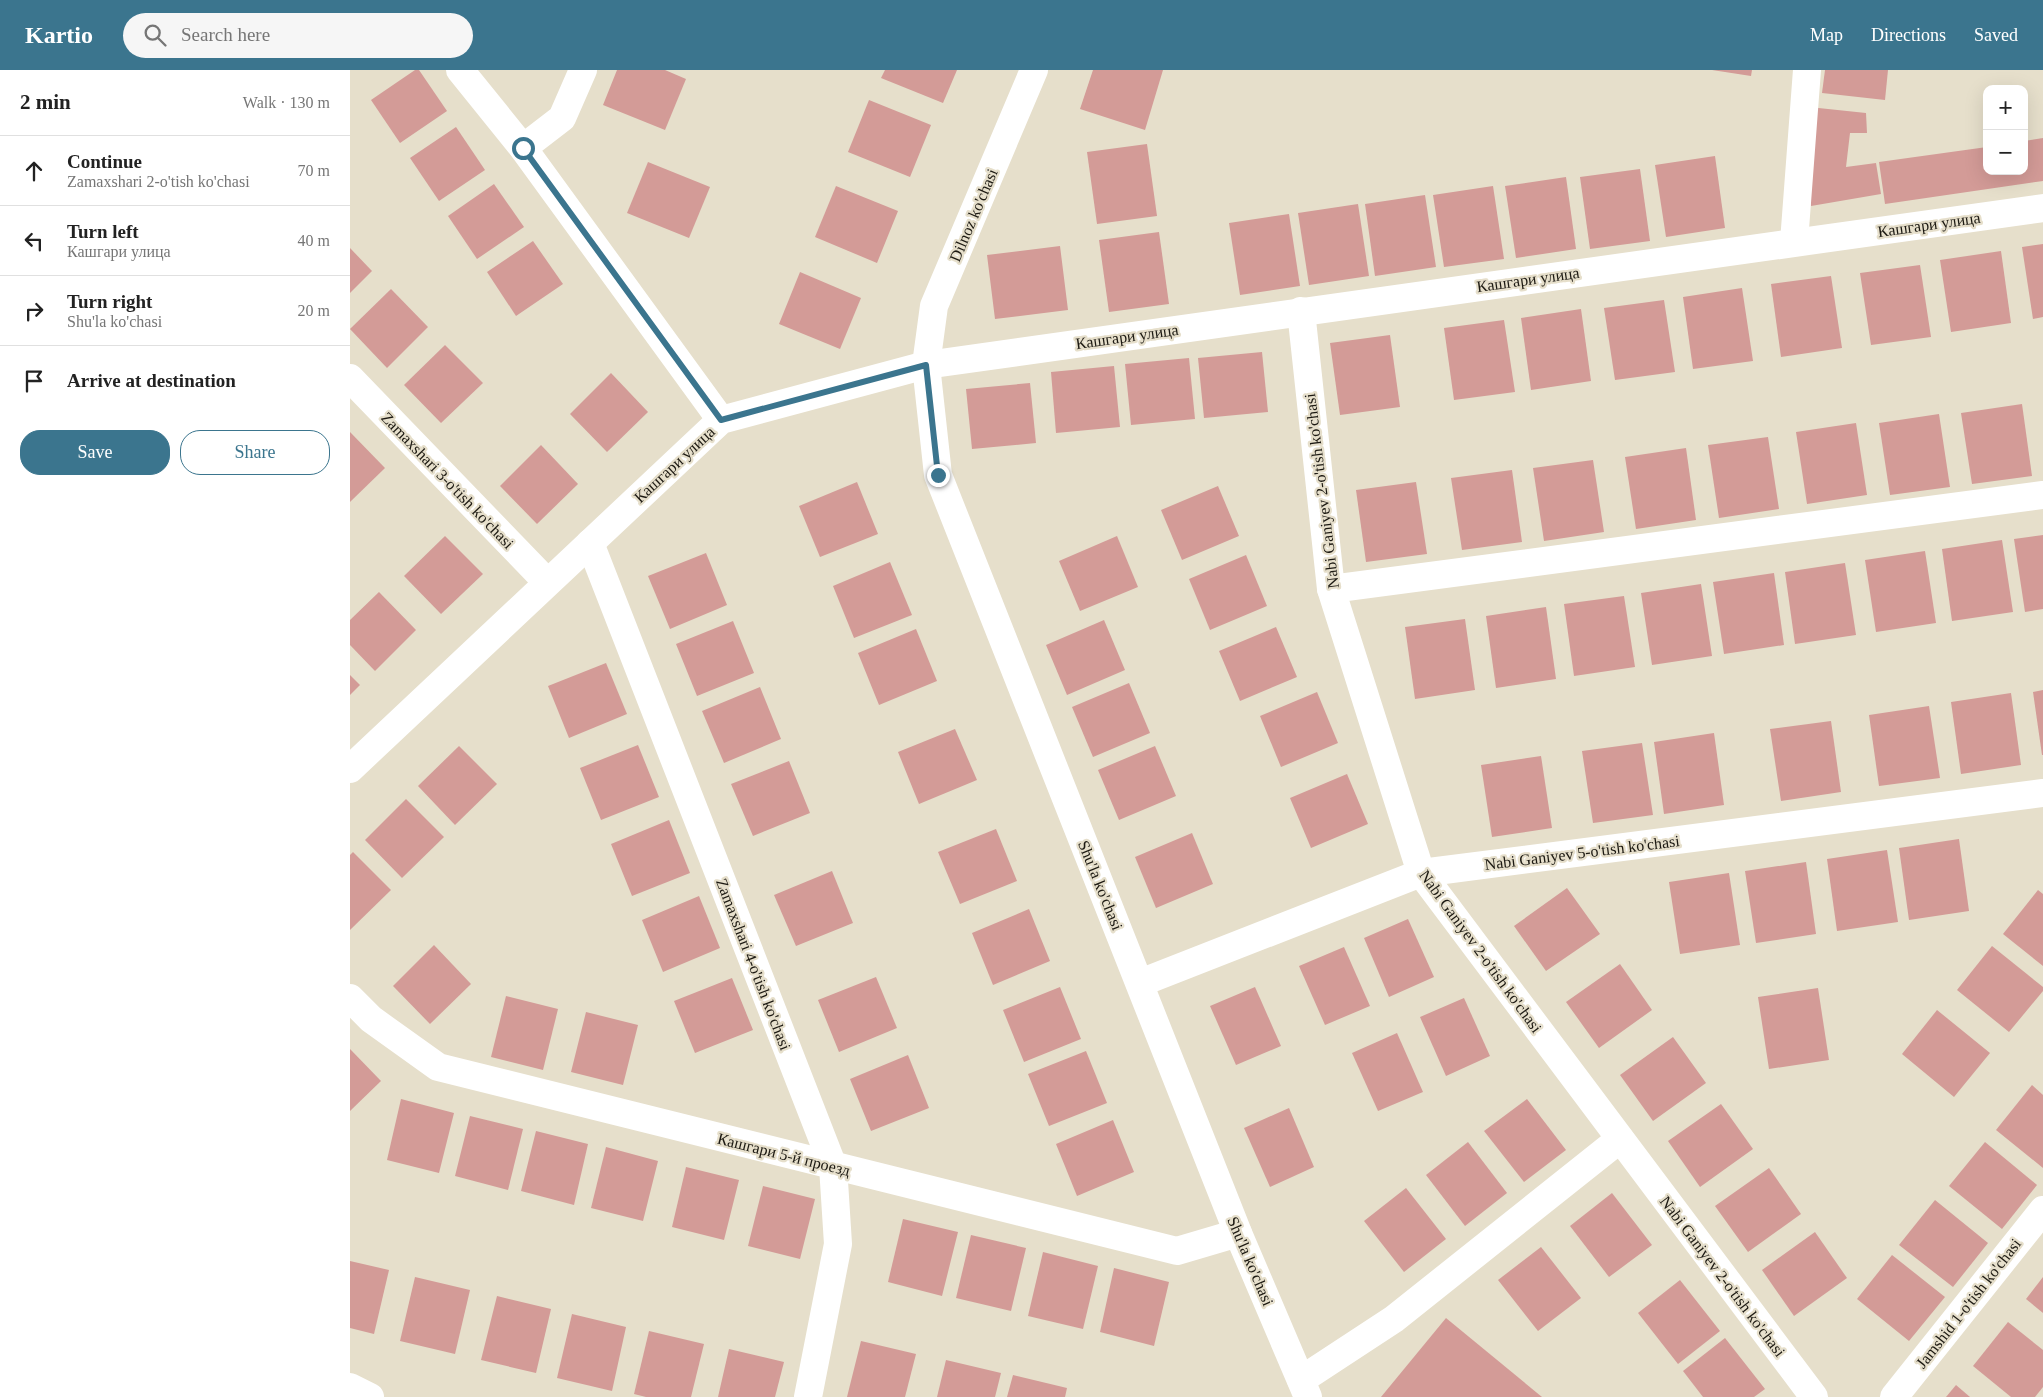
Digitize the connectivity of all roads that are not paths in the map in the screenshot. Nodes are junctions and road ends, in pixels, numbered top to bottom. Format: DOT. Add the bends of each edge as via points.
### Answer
graph roads {
  1 [pos="460,70"];
  2 [pos="583,70"];
  3 [pos="1034,70"];
  4 [pos="1807,70"];
  5 [pos="523,148"];
  6 [pos="2043,208"];
  7 [pos="1794,242"];
  8 [pos="1301,311"];
  9 [pos="926,365"];
  10 [pos="350,378"];
  11 [pos="721,420"];
  12 [pos="2043,495"];
  13 [pos="590,543"];
  14 [pos="547,582"];
  15 [pos="1331,589"];
  16 [pos="350,769"];
  17 [pos="2043,794"];
  18 [pos="1421,873"];
  19 [pos="1140,983"];
  20 [pos="350,998"];
  21 [pos="1620,1139"];
  22 [pos="833,1166"];
  23 [pos="2043,1210"];
  24 [pos="1238,1234"];
  25 [pos="350,1387"];
  26 [pos="1305,1389"];
  27 [pos="370,1397"];
  28 [pos="808,1397"];
  29 [pos="1814,1397"];
  30 [pos="1894,1397"];
  1 -- 5 [label="street"];
  2 -- 5 [label="street" via="562,118"];
  3 -- 9 [label="street, Dilnoz ko'chasi" via="934,306"];
  4 -- 7 [label="street"];
  5 -- 11 [label="street"];
  6 -- 7 [label="street, Кашгари улица"];
  7 -- 8 [label="street, Кашгари улица"];
  8 -- 9 [label="street, Кашгари улица"];
  8 -- 15 [label="street, Nabi Ganiyev 2-o'tish ko'chasi"];
  9 -- 11 [label="street, Кашгари улица"];
  9 -- 19 [label="street, Shu'la ko'chasi" via="938,475"];
  10 -- 14 [label="street, Zamaxshari 3-o'tish ko'chasi"];
  11 -- 13 [label="street, Кашгари улица"];
  12 -- 15 [label="street"];
  13 -- 14 [label="street, Кашгари улица"];
  13 -- 22 [label="street, Zamaxshari 4-o'tish ko'chasi"];
  14 -- 16 [label="street, Кашгари улица"];
  15 -- 18 [label="street, Nabi Ganiyev 2-o'tish ko'chasi"];
  17 -- 18 [label="street, Nabi Ganiyev 5-o'tish ko'chasi"];
  18 -- 19 [label="street, Nabi Ganiyev 5-o'tish ko'chasi"];
  18 -- 21 [label="street, Nabi Ganiyev 2-o'tish ko'chasi"];
  19 -- 24 [label="street, Shu'la ko'chasi"];
  20 -- 22 [label="street, Кашгари 5-й проезд" via="372,1019 438,1067"];
  21 -- 26 [label="street"];
  21 -- 29 [label="street, Nabi Ganiyev 2-o'tish ko'chasi"];
  22 -- 24 [label="street, Кашгари 5-й проезд" via="1177,1251"];
  22 -- 28 [label="street, Zamaxshari 4-o'tish ko'chasi" via="838,1244"];
  23 -- 30 [label="street, Jamshid 1-o'tish ko'chasi"];
  24 -- 26 [label="street, Shu'la ko'chasi"];
  25 -- 27 [label="street"];
}
